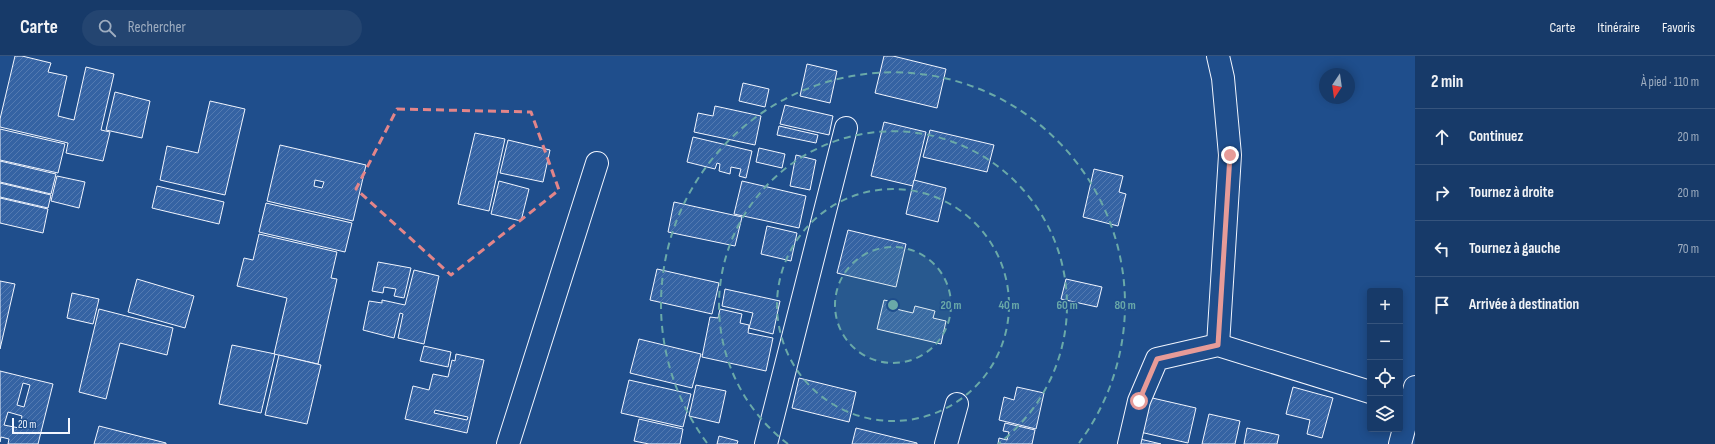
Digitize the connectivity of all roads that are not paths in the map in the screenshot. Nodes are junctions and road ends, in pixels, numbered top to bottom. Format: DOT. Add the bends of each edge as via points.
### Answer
graph roads {
  1 [pos="1218,56"];
  2 [pos="846,128"];
  3 [pos="597,163"];
  4 [pos="1218,345"];
  5 [pos="1367,391"];
  6 [pos="1408,397"];
  7 [pos="957,404"];
  8 [pos="508,444"];
  9 [pos="766,444"];
  10 [pos="946,444"];
  11 [pos="1129,444"];
  12 [pos="1400,444"];
  1 -- 4 [label="street" via="1223,78 1230,155"];
  2 -- 9 [label="street"];
  3 -- 8 [label="street"];
  4 -- 5 [label="street"];
  4 -- 11 [label="street" via="1157,359 1139,401"];
  6 -- 12 [label="street"];
  7 -- 10 [label="street"];
}
